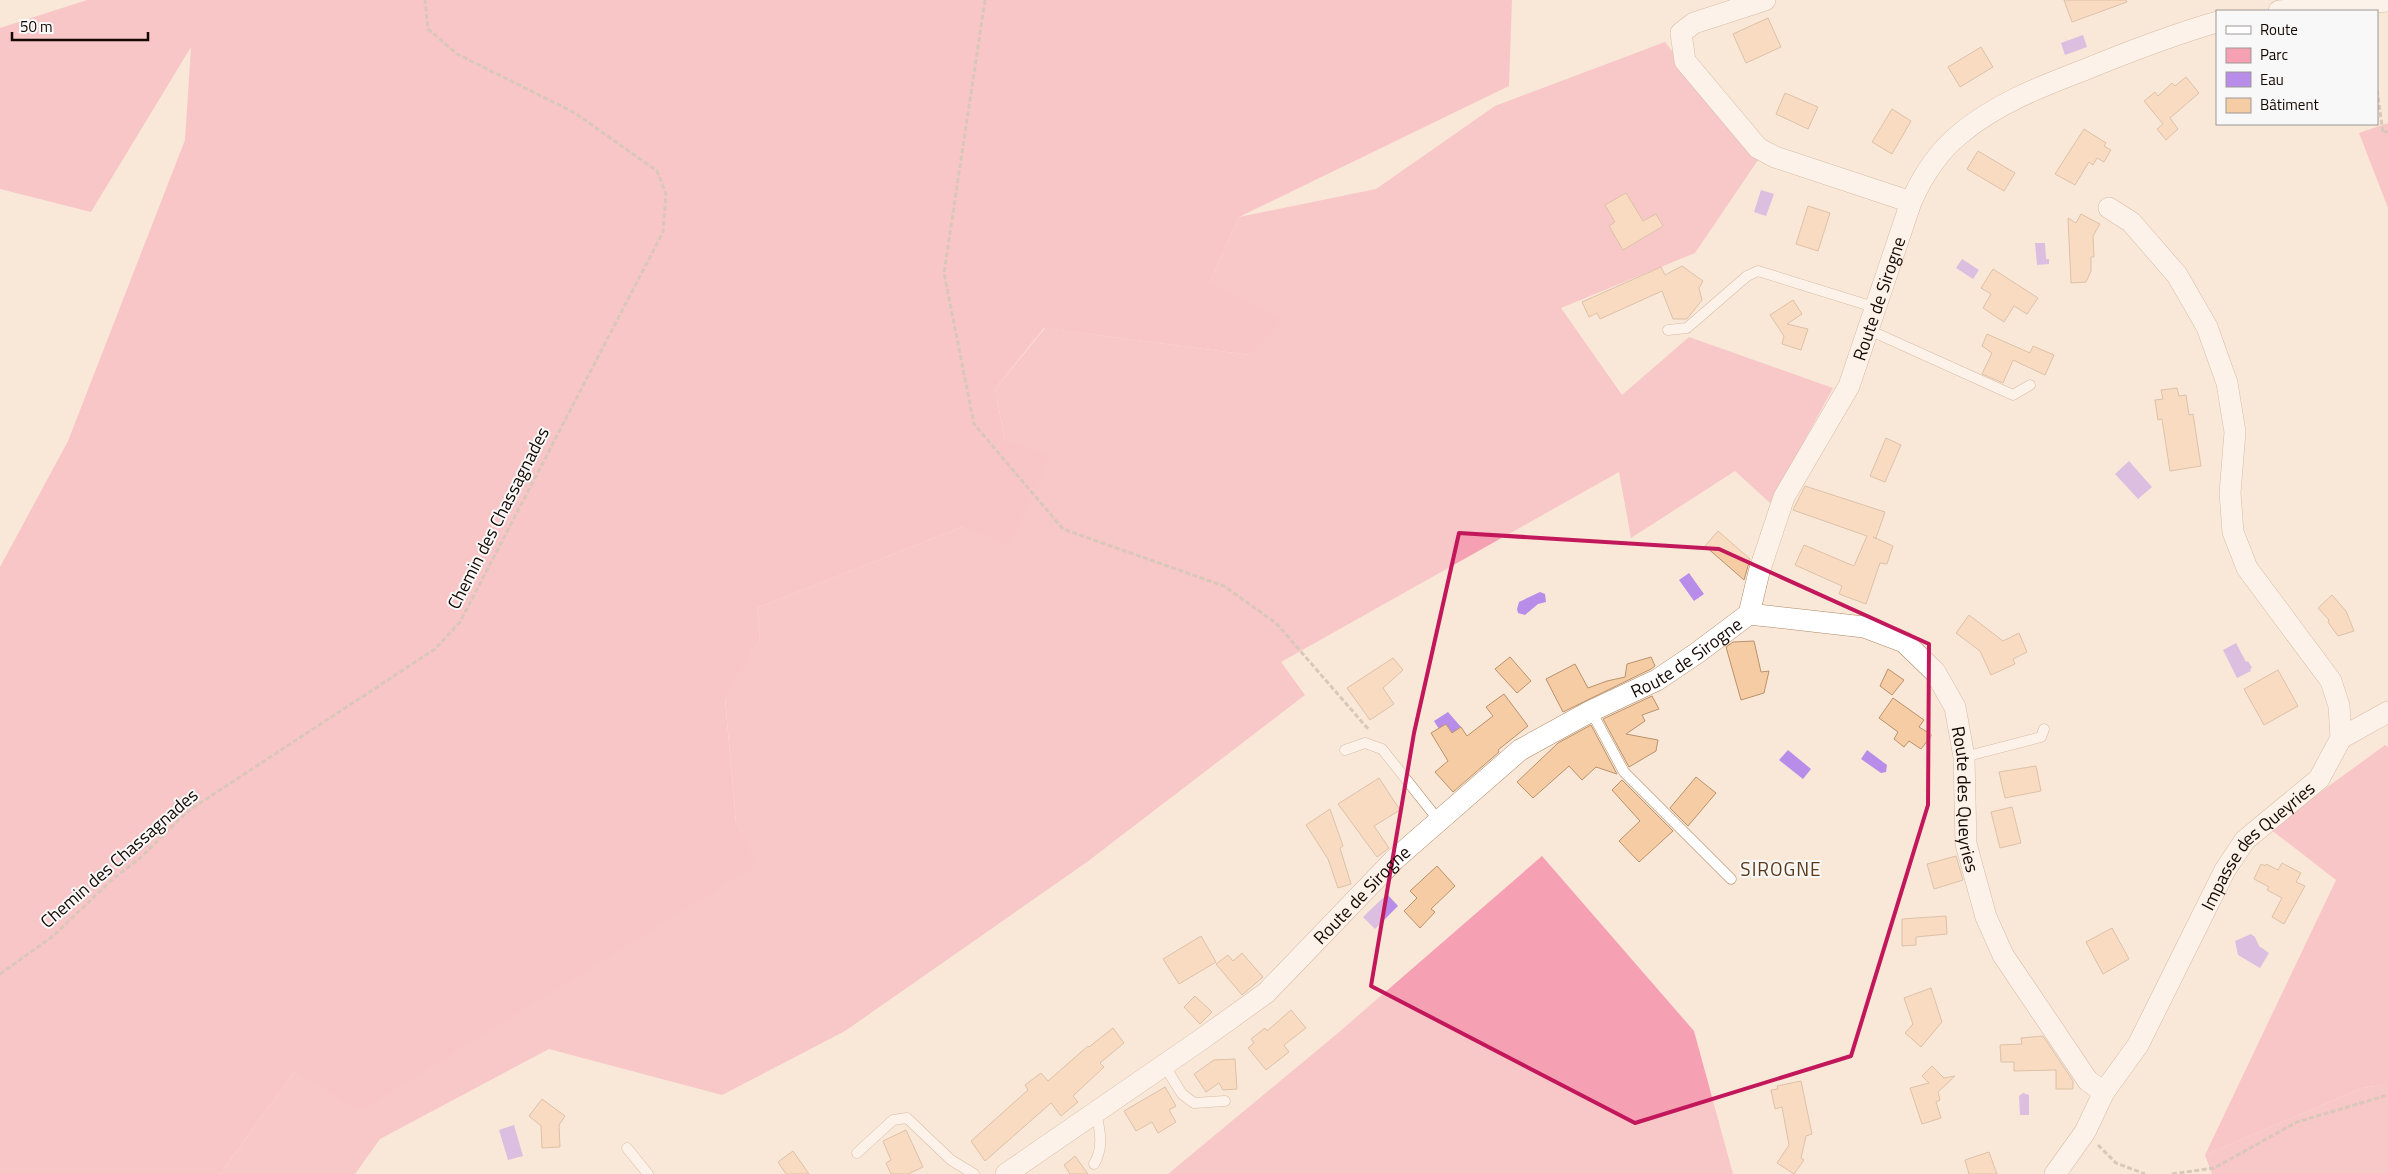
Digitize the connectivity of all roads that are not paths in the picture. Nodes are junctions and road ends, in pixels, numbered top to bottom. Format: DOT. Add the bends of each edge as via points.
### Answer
graph roads {
  1 [pos="1765,0"];
  2 [pos="2388,1"];
  3 [pos="2290,10"];
  4 [pos="2216,22"];
  5 [pos="1911,202"];
  6 [pos="2109,208"];
  7 [pos="1877,308"];
  8 [pos="1668,330"];
  9 [pos="1869,330"];
  10 [pos="2030,385"];
  11 [pos="1749,614"];
  12 [pos="1591,711"];
  13 [pos="2388,712"];
  14 [pos="2044,729"];
  15 [pos="2341,738"];
  16 [pos="1345,750"];
  17 [pos="1964,757"];
  18 [pos="1440,822"];
  19 [pos="1731,879"];
  20 [pos="1164,1065"];
  21 [pos="2104,1092"];
  22 [pos="1225,1101"];
  23 [pos="1096,1112"];
  24 [pos="628,1148"];
  25 [pos="857,1153"];
  26 [pos="1094,1164"];
  27 [pos="648,1174"];
  28 [pos="974,1174"];
  29 [pos="1006,1174"];
  30 [pos="2055,1174"];
  1 -- 5 [label="street" via="1694,23 1681,33 1685,61 1758,148"];
  2 -- 3 [label="street"];
  4 -- 5 [label="street, Route de Sirogne" via="2165,38 2013,98 1959,134 1918,185"];
  5 -- 7 [label="street, Route de Sirogne"];
  6 -- 15 [label="street" via="2131,222 2177,275 2208,327 2227,383 2235,432 2230,493 2232,532 2247,568 2331,681 2338,706"];
  7 -- 8 [label="lane" via="1758,271 1747,276 1687,328"];
  7 -- 9 [label="street, Route de Sirogne"];
  9 -- 10 [label="lane" via="2013,395"];
  9 -- 11 [label="street, Route de Sirogne" via="1850,386 1784,497 1758,572"];
  11 -- 12 [label="street, Route de Sirogne" via="1657,680"];
  11 -- 17 [label="street, Route des Queyries" via="1864,627 1904,642 1935,672 1955,707"];
  12 -- 18 [label="street, Route de Sirogne" via="1520,750"];
  12 -- 19 [label="lane" via="1624,772"];
  13 -- 15 [label="street"];
  14 -- 17 [label="lane" via="2040,736"];
  15 -- 21 [label="street, Impasse des Queyries" via="2319,779 2245,840 2225,870 2138,1045"];
  16 -- 18 [label="lane" via="1365,743 1382,749"];
  17 -- 21 [label="street, Route des Queyries" via="1966,844 1986,917 2003,955 2088,1081"];
  18 -- 20 [label="street, Route de Sirogne" via="1394,860 1266,992"];
  20 -- 22 [label="lane" via="1182,1094 1194,1103"];
  20 -- 23 [label="street, Route de Sirogne"];
  21 -- 30 [label="street, Impasse des Queyries" via="2085,1132"];
  23 -- 26 [label="lane" via="1100,1154"];
  23 -- 29 [label="street, Route de Sirogne"];
  24 -- 27 [label="lane"];
  25 -- 28 [label="lane" via="893,1120 907,1118 951,1160"];
}
